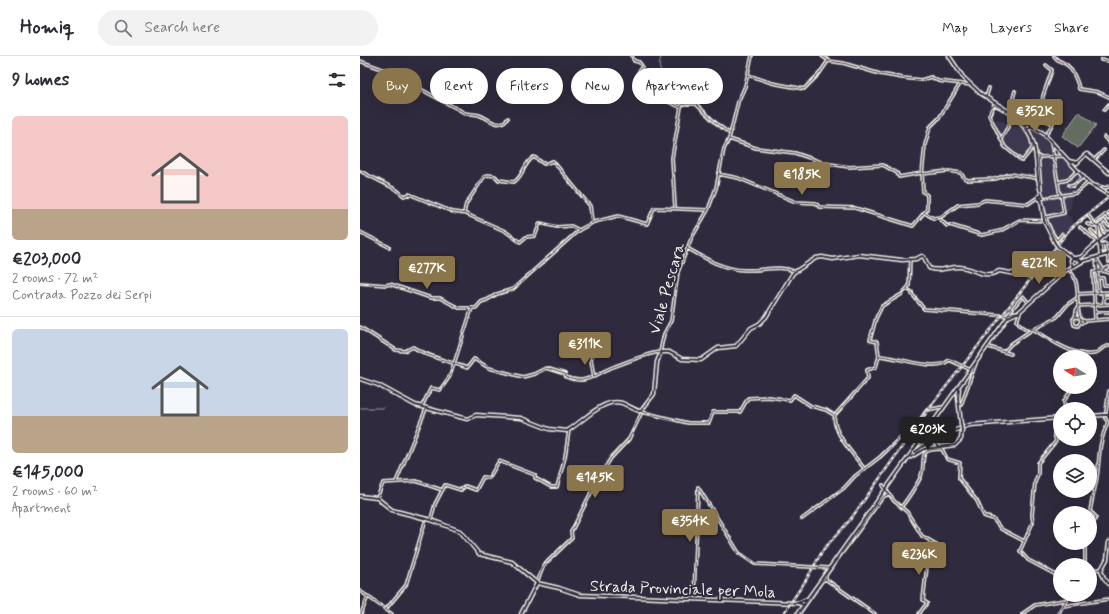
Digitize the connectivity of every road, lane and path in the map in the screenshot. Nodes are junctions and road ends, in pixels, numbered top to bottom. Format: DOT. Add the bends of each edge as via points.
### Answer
graph roads {
  1 [pos="632,56"];
  2 [pos="752,56"];
  3 [pos="822,56"];
  4 [pos="950,56"];
  5 [pos="1054,56"];
  6 [pos="1101,60"];
  7 [pos="360,61"];
  8 [pos="1109,61"];
  9 [pos="829,62"];
  10 [pos="1046,65"];
  11 [pos="747,74"];
  12 [pos="960,84"];
  13 [pos="972,86"];
  14 [pos="989,88"];
  15 [pos="1015,91"];
  16 [pos="985,97"];
  17 [pos="1109,97"];
  18 [pos="1109,104"];
  19 [pos="681,107"];
  20 [pos="1104,110"];
  21 [pos="1009,112"];
  22 [pos="1014,117"];
  23 [pos="508,118"];
  24 [pos="1039,119"];
  25 [pos="1029,128"];
  26 [pos="730,133"];
  27 [pos="1046,136"];
  28 [pos="1001,138"];
  29 [pos="1104,138"];
  30 [pos="729,139"];
  31 [pos="1051,142"];
  32 [pos="1109,143"];
  33 [pos="1104,150"];
  34 [pos="1053,156"];
  35 [pos="1064,156"];
  36 [pos="1068,160"];
  37 [pos="1095,160"];
  38 [pos="1077,170"];
  39 [pos="360,171"];
  40 [pos="1038,172"];
  41 [pos="1109,173"];
  42 [pos="718,174"];
  43 [pos="922,174"];
  44 [pos="1083,176"];
  45 [pos="1036,178"];
  46 [pos="1039,182"];
  47 [pos="1058,182"];
  48 [pos="1089,183"];
  49 [pos="1069,185"];
  50 [pos="1091,185"];
  51 [pos="1109,186"];
  52 [pos="1061,195"];
  53 [pos="1109,195"];
  54 [pos="1040,198"];
  55 [pos="675,209"];
  56 [pos="708,210"];
  57 [pos="925,212"];
  58 [pos="1109,212"];
  59 [pos="464,214"];
  60 [pos="1106,215"];
  61 [pos="1109,216"];
  62 [pos="1045,217"];
  63 [pos="939,218"];
  64 [pos="1102,218"];
  65 [pos="1109,219"];
  66 [pos="1045,221"];
  67 [pos="1080,221"];
  68 [pos="1105,221"];
  69 [pos="592,223"];
  70 [pos="1087,224"];
  71 [pos="1095,224"];
  72 [pos="1101,224"];
  73 [pos="1097,226"];
  74 [pos="1109,226"];
  75 [pos="1080,227"];
  76 [pos="579,230"];
  77 [pos="1091,230"];
  78 [pos="360,232"];
  79 [pos="1108,233"];
  80 [pos="1062,234"];
  81 [pos="1098,237"];
  82 [pos="1103,237"];
  83 [pos="1104,243"];
  84 [pos="1109,244"];
  85 [pos="1099,245"];
  86 [pos="389,247"];
  87 [pos="687,248"];
  88 [pos="1105,248"];
  89 [pos="1106,251"];
  90 [pos="1109,251"];
  91 [pos="1108,254"];
  92 [pos="1101,256"];
  93 [pos="1069,257"];
  94 [pos="1096,257"];
  95 [pos="1076,259"];
  96 [pos="910,260"];
  97 [pos="1082,261"];
  98 [pos="1098,262"];
  99 [pos="1109,262"];
  100 [pos="1071,263"];
  101 [pos="1078,264"];
  102 [pos="1074,266"];
  103 [pos="1109,268"];
  104 [pos="1068,269"];
  105 [pos="1103,270"];
  106 [pos="1065,271"];
  107 [pos="794,272"];
  108 [pos="1098,272"];
  109 [pos="1109,273"];
  110 [pos="1098,278"];
  111 [pos="360,283"];
  112 [pos="1109,285"];
  113 [pos="908,288"];
  114 [pos="1109,292"];
  115 [pos="1094,293"];
  116 [pos="1099,293"];
  117 [pos="1103,293"];
  118 [pos="1077,294"];
  119 [pos="1109,296"];
  120 [pos="1104,297"];
  121 [pos="1077,298"];
  122 [pos="1029,304"];
  123 [pos="1104,304"];
  124 [pos="1109,304"];
  125 [pos="1094,305"];
  126 [pos="1078,306"];
  127 [pos="472,308"];
  128 [pos="1019,312"];
  129 [pos="1095,312"];
  130 [pos="1109,312"];
  131 [pos="1009,315"];
  132 [pos="1074,318"];
  133 [pos="1080,318"];
  134 [pos="1109,319"];
  135 [pos="1095,320"];
  136 [pos="1085,321"];
  137 [pos="1081,324"];
  138 [pos="360,326"];
  139 [pos="1033,329"];
  140 [pos="1030,330"];
  141 [pos="1109,346"];
  142 [pos="988,347"];
  143 [pos="588,350"];
  144 [pos="1071,350"];
  145 [pos="660,352"];
  146 [pos="1004,352"];
  147 [pos="1097,352"];
  148 [pos="1011,354"];
  149 [pos="879,356"];
  150 [pos="454,363"];
  151 [pos="976,363"];
  152 [pos="971,370"];
  153 [pos="594,377"];
  154 [pos="360,379"];
  155 [pos="960,386"];
  156 [pos="1109,391"];
  157 [pos="956,392"];
  158 [pos="958,396"];
  159 [pos="952,398"];
  160 [pos="957,399"];
  161 [pos="960,404"];
  162 [pos="422,407"];
  163 [pos="945,407"];
  164 [pos="426,409"];
  165 [pos="642,411"];
  166 [pos="835,415"];
  167 [pos="1107,415"];
  168 [pos="1097,416"];
  169 [pos="1053,418"];
  170 [pos="569,430"];
  171 [pos="926,433"];
  172 [pos="938,436"];
  173 [pos="1053,445"];
  174 [pos="942,448"];
  175 [pos="911,457"];
  176 [pos="904,464"];
  177 [pos="864,468"];
  178 [pos="396,482"];
  179 [pos="889,485"];
  180 [pos="886,489"];
  181 [pos="442,490"];
  182 [pos="883,493"];
  183 [pos="360,496"];
  184 [pos="377,498"];
  185 [pos="902,506"];
  186 [pos="1091,506"];
  187 [pos="426,519"];
  188 [pos="802,519"];
  189 [pos="431,520"];
  190 [pos="930,541"];
  191 [pos="1024,541"];
  192 [pos="1109,542"];
  193 [pos="936,544"];
  194 [pos="830,568"];
  195 [pos="1097,569"];
  196 [pos="1102,569"];
  197 [pos="1053,573"];
  198 [pos="825,578"];
  199 [pos="537,583"];
  200 [pos="1109,584"];
  201 [pos="360,592"];
  202 [pos="368,596"];
  203 [pos="811,596"];
  204 [pos="1109,599"];
  205 [pos="694,600"];
  206 [pos="1053,602"];
  207 [pos="1064,602"];
  208 [pos="797,603"];
  209 [pos="804,605"];
  210 [pos="1062,606"];
  211 [pos="386,609"];
  212 [pos="361,614"];
  213 [pos="392,614"];
  214 [pos="521,614"];
  215 [pos="798,614"];
  216 [pos="875,614"];
  217 [pos="918,614"];
  218 [pos="1022,614"];
  219 [pos="1058,614"];
  1 -- 19 [label="street" via="634,61 642,66 637,74 645,91"];
  2 -- 11 [label="street, Viale Pescara"];
  3 -- 9 [label="street"];
  4 -- 13 [label="street"];
  5 -- 17 [label="street" via="1069,67 1079,89"];
  6 -- 8 [label="street"];
  7 -- 23 [label="street" via="385,70 465,113 478,115 496,124 502,124"];
  9 -- 11 [label="street" via="804,89 772,83"];
  9 -- 12 [label="street" via="844,63 903,78 922,80 929,77"];
  10 -- 24 [label="street" via="1052,70 1043,96"];
  11 -- 26 [label="street, Viale Pescara"];
  12 -- 13 [label="street"];
  12 -- 43 [label="street" via="939,118 930,127"];
  13 -- 16 [label="street"];
  14 -- 16 [label="street"];
  15 -- 21 [label="street"];
  16 -- 21 [label="street"];
  18 -- 20 [label="street"];
  19 -- 26 [label="street" via="684,104 696,104"];
  19 -- 55 [label="street" via="672,158"];
  21 -- 25 [label="street"];
  21 -- 25 [label="street"];
  22 -- 25 [label="street"];
  22 -- 28 [label="street"];
  22 -- 28 [label="street" via="994,105 989,115"];
  24 -- 25 [label="street"];
  24 -- 27 [label="street" via="1054,124"];
  25 -- 27 [label="street"];
  25 -- 28 [label="street" via="1032,146 1022,161 1006,148"];
  25 -- 40 [label="street"];
  26 -- 30 [label="street, Viale Pescara"];
  27 -- 31 [label="street"];
  29 -- 32 [label="street"];
  30 -- 42 [label="street, Viale Pescara"];
  30 -- 43 [label="street" via="756,148 795,153 824,163 849,167 883,166 897,173 898,177"];
  31 -- 34 [label="street"];
  31 -- 35 [label="street"];
  33 -- 37 [label="street"];
  34 -- 35 [label="street"];
  34 -- 47 [label="street"];
  34 -- 54 [label="street" via="1038,157"];
  35 -- 36 [label="street"];
  36 -- 37 [label="street" via="1077,163 1086,154"];
  36 -- 38 [label="street"];
  37 -- 41 [label="street"];
  38 -- 44 [label="street"];
  38 -- 47 [label="street" via="1067,180"];
  39 -- 59 [label="street" via="404,196 409,194"];
  40 -- 45 [label="street"];
  40 -- 46 [label="street"];
  42 -- 56 [label="street, Viale Pescara"];
  42 -- 57 [label="street" via="738,178 797,202 836,209 854,208 913,226"];
  43 -- 45 [label="street" via="951,171 961,173 967,180 995,179 1010,174"];
  43 -- 57 [label="street" via="923,192 927,195"];
  44 -- 48 [label="street"];
  44 -- 49 [label="street" via="1073,186"];
  45 -- 46 [label="street"];
  46 -- 54 [label="street"];
  47 -- 52 [label="street"];
  48 -- 50 [label="street"];
  48 -- 52 [label="street" via="1076,193"];
  50 -- 51 [label="street" via="1106,188"];
  50 -- 53 [label="street"];
  52 -- 54 [label="street"];
  52 -- 62 [label="street" via="1064,212"];
  54 -- 62 [label="street"];
  54 -- 63 [label="street" via="1028,204 993,200 958,205"];
  54 -- 66 [label="street"];
  55 -- 56 [label="street"];
  55 -- 69 [label="street" via="653,208 647,224 618,216"];
  56 -- 87 [label="street, Viale Pescara"];
  57 -- 63 [label="street" via="933,218"];
  58 -- 60 [label="street"];
  59 -- 69 [label="street" via="466,204 484,177 493,175 499,180 514,182 521,176 525,165 534,157 544,164 553,162 590,206"];
  59 -- 76 [label="street" via="505,231 520,242 526,237 535,236 540,222 557,227 571,226"];
  60 -- 61 [label="street"];
  60 -- 64 [label="street"];
  60 -- 65 [label="street"];
  62 -- 66 [label="street"];
  63 -- 66 [label="street" via="947,226 981,235 1000,231 1020,220"];
  64 -- 68 [label="street"];
  64 -- 71 [label="street"];
  66 -- 80 [label="street" via="1057,240"];
  66 -- 93 [label="street, bridge" via="1055,243"];
  67 -- 71 [label="street" via="1088,215"];
  68 -- 72 [label="street"];
  68 -- 74 [label="street"];
  69 -- 76 [label="street"];
  70 -- 73 [label="street"];
  71 -- 73 [label="street"];
  72 -- 73 [label="street"];
  72 -- 79 [label="street"];
  73 -- 81 [label="street"];
  73 -- 82 [label="street" via="1100,227"];
  75 -- 85 [label="street"];
  76 -- 127 [label="street" via="513,289 493,295 481,302 478,308"];
  77 -- 81 [label="street"];
  78 -- 86 [label="street"];
  79 -- 82 [label="street"];
  81 -- 85 [label="street"];
  82 -- 85 [label="street"];
  83 -- 84 [label="street"];
  83 -- 85 [label="street"];
  83 -- 88 [label="street"];
  85 -- 88 [label="street"];
  85 -- 92 [label="street"];
  85 -- 95 [label="street"];
  87 -- 107 [label="street" via="723,266 744,270 784,268"];
  87 -- 145 [label="street, Viale Pescara" via="677,275 671,319"];
  88 -- 89 [label="street"];
  89 -- 90 [label="street"];
  89 -- 91 [label="street"];
  91 -- 92 [label="street"];
  91 -- 99 [label="street"];
  92 -- 94 [label="street"];
  93 -- 95 [label="street"];
  93 -- 100 [label="street"];
  94 -- 97 [label="street"];
  94 -- 98 [label="street"];
  95 -- 97 [label="street"];
  95 -- 100 [label="street"];
  95 -- 101 [label="street"];
  96 -- 106 [label="street" via="923,256 933,270 962,267 989,275 999,271 1028,276"];
  96 -- 107 [label="street" via="889,260 859,255 833,259 820,257"];
  96 -- 113 [label="street"];
  97 -- 101 [label="street"];
  98 -- 105 [label="street"];
  98 -- 108 [label="street"];
  100 -- 102 [label="street"];
  100 -- 104 [label="street"];
  101 -- 102 [label="street"];
  102 -- 104 [label="street"];
  103 -- 105 [label="street"];
  104 -- 106 [label="street"];
  104 -- 118 [label="street" via="1075,276"];
  105 -- 108 [label="street"];
  105 -- 109 [label="street"];
  106 -- 122 [label="street"];
  107 -- 145 [label="street" via="766,317 734,347 718,348 701,360 682,359 669,352"];
  108 -- 110 [label="street"];
  108 -- 115 [label="street" via="1093,272"];
  110 -- 112 [label="street" via="1103,278 1104,285"];
  110 -- 116 [label="street"];
  111 -- 127 [label="street" via="386,286 390,284 431,298 440,298 459,308"];
  113 -- 131 [label="street" via="924,309"];
  113 -- 149 [label="street" via="882,306 877,315 870,340 877,342"];
  114 -- 117 [label="street"];
  115 -- 116 [label="street"];
  115 -- 118 [label="street"];
  115 -- 125 [label="street"];
  116 -- 117 [label="street"];
  117 -- 120 [label="street"];
  118 -- 121 [label="street"];
  119 -- 120 [label="street"];
  120 -- 123 [label="street"];
  121 -- 126 [label="street"];
  121 -- 139 [label="street" via="1057,317"];
  122 -- 128 [label="street"];
  122 -- 131 [label="street" via="1023,296"];
  123 -- 124 [label="street"];
  123 -- 125 [label="street"];
  125 -- 126 [label="street"];
  125 -- 129 [label="street"];
  126 -- 132 [label="street"];
  126 -- 133 [label="street"];
  127 -- 150 [label="street"];
  128 -- 131 [label="street"];
  128 -- 140 [label="street" via="1017,322"];
  129 -- 130 [label="street"];
  129 -- 135 [label="street"];
  131 -- 142 [label="street"];
  132 -- 133 [label="street"];
  132 -- 137 [label="street" via="1074,325"];
  133 -- 136 [label="street"];
  133 -- 137 [label="street"];
  134 -- 135 [label="street"];
  135 -- 136 [label="street"];
  136 -- 137 [label="street"];
  138 -- 150 [label="street" via="396,350 405,351 413,347 422,353"];
  139 -- 140 [label="street"];
  139 -- 144 [label="street" via="1055,344 1061,344"];
  140 -- 146 [label="street"];
  141 -- 147 [label="street" via="1104,346"];
  142 -- 146 [label="street"];
  142 -- 151 [label="street"];
  143 -- 153 [label="street" via="593,353 591,360"];
  145 -- 153 [label="street" via="641,356"];
  145 -- 165 [label="street" via="654,394"];
  146 -- 148 [label="street"];
  149 -- 152 [label="street" via="927,365 946,363 949,360"];
  149 -- 166 [label="street" via="876,367 867,370 868,378"];
  150 -- 153 [label="street" via="468,368 474,359 489,368 523,376 546,368 574,380"];
  150 -- 162 [label="street" via="445,384 440,390 431,388"];
  151 -- 152 [label="street"];
  151 -- 161 [label="street" via="972,380"];
  152 -- 155 [label="street"];
  154 -- 162 [label="street"];
  155 -- 157 [label="street"];
  155 -- 158 [label="street"];
  156 -- 186 [label="street" via="1105,418 1108,422 1100,440 1097,478"];
  157 -- 158 [label="street"];
  157 -- 159 [label="street"];
  157 -- 160 [label="street"];
  158 -- 161 [label="street"];
  159 -- 160 [label="street"];
  159 -- 163 [label="street"];
  160 -- 161 [label="street"];
  161 -- 174 [label="street, bridge" via="962,438 958,443"];
  162 -- 164 [label="street"];
  163 -- 171 [label="street"];
  163 -- 177 [label="street" via="927,410 913,430 904,434 877,460"];
  164 -- 170 [label="street" via="466,419 476,415 517,418 549,429"];
  164 -- 178 [label="street"];
  165 -- 166 [label="street" via="688,422 709,423 713,412 740,412 748,398 790,400 794,395 811,406"];
  165 -- 170 [label="street" via="621,403 609,403 577,422"];
  165 -- 199 [label="street" via="629,439 611,458 597,481 571,532 572,538 544,565"];
  166 -- 177 [label="street" via="834,425"];
  167 -- 168 [label="street"];
  169 -- 172 [label="street" via="976,424"];
  170 -- 181 [label="street" via="565,459 556,487 550,487 534,476 499,461 489,478 483,477 476,490 465,486 461,490 446,485"];
  171 -- 172 [label="street" via="929,439"];
  171 -- 176 [label="street"];
  172 -- 174 [label="street" via="935,443"];
  172 -- 175 [label="street"];
  173 -- 191 [label="street" via="1038,463 1033,522"];
  174 -- 175 [label="street" via="924,449"];
  174 -- 185 [label="street" via="929,450 925,454 921,476"];
  174 -- 191 [label="street" via="947,459 960,463 959,478 977,501 984,516 993,519 1001,529"];
  175 -- 176 [label="street"];
  176 -- 179 [label="street"];
  177 -- 188 [label="street" via="839,492"];
  178 -- 181 [label="street" via="418,481"];
  178 -- 184 [label="street" via="384,483"];
  179 -- 180 [label="street"];
  179 -- 180 [label="street"];
  180 -- 182 [label="street"];
  180 -- 182 [label="street"];
  180 -- 185 [label="street" via="894,501"];
  180 -- 198 [label="street"];
  181 -- 189 [label="street"];
  182 -- 194 [label="street"];
  183 -- 184 [label="street"];
  184 -- 187 [label="street, Strada Provinciale per Mola" via="393,510"];
  185 -- 190 [label="street" via="922,536"];
  187 -- 189 [label="street, Strada Provinciale per Mola"];
  187 -- 211 [label="street" via="406,585"];
  189 -- 199 [label="street, Strada Provinciale per Mola" via="462,531 479,554 513,562"];
  190 -- 193 [label="street"];
  190 -- 217 [label="street" via="923,600 928,603"];
  191 -- 197 [label="street" via="1020,551 1027,560"];
  192 -- 196 [label="street" via="1107,559"];
  194 -- 198 [label="street"];
  194 -- 205 [label="street" via="755,564 739,553 698,487"];
  195 -- 196 [label="street"];
  196 -- 200 [label="street"];
  198 -- 203 [label="street"];
  198 -- 215 [label="street"];
  198 -- 216 [label="street"];
  199 -- 205 [label="street, Strada Provinciale per Mola" via="587,596"];
  199 -- 214 [label="street"];
  201 -- 202 [label="street"];
  202 -- 211 [label="street"];
  202 -- 212 [label="street"];
  203 -- 208 [label="street"];
  203 -- 209 [label="street"];
  204 -- 210 [label="street"];
  205 -- 208 [label="street, Strada Provinciale per Mola"];
  206 -- 218 [label="street" via="1035,605"];
  207 -- 210 [label="street"];
  208 -- 209 [label="street"];
  208 -- 215 [label="street" via="800,607"];
  209 -- 215 [label="street"];
  210 -- 219 [label="street"];
  211 -- 213 [label="street"];
}
